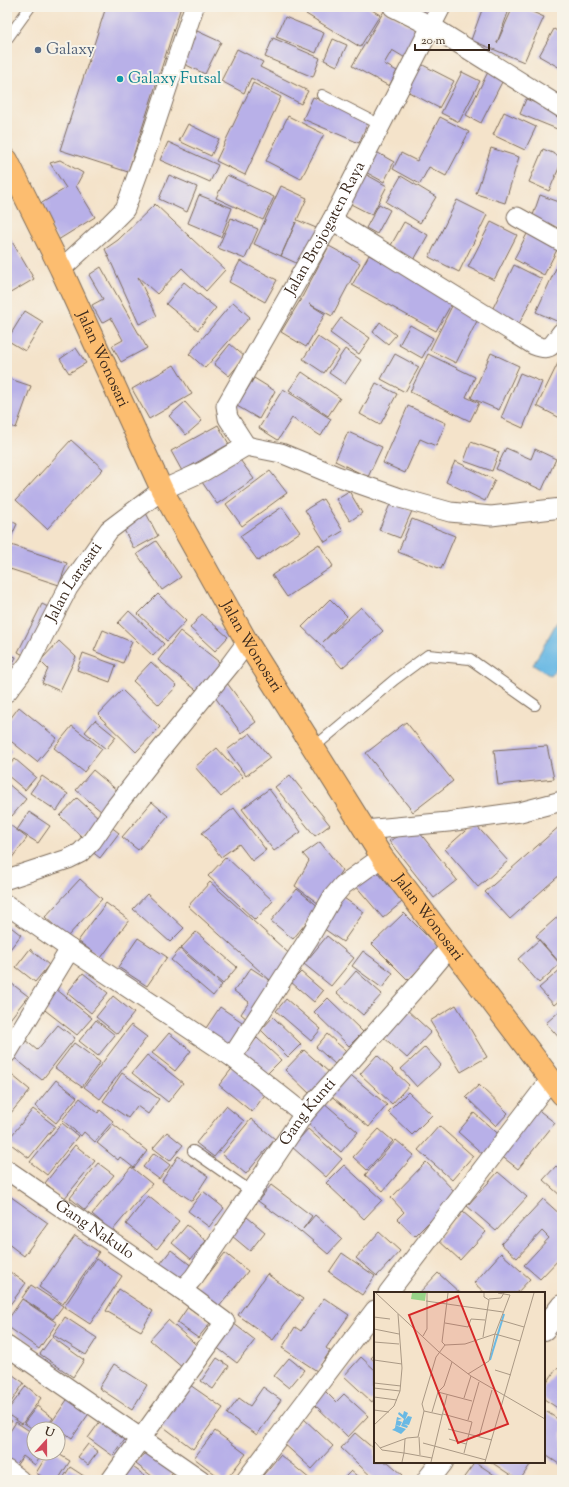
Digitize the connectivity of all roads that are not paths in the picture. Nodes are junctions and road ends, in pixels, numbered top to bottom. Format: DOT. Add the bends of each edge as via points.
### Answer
graph roads {
  1 [pos="30,7"];
  2 [pos="194,7"];
  3 [pos="393,7"];
  4 [pos="441,7"];
  5 [pos="431,26"];
  6 [pos="7,39"];
  7 [pos="322,95"];
  8 [pos="562,108"];
  9 [pos="381,125"];
  10 [pos="7,160"];
  11 [pos="517,217"];
  12 [pos="332,220"];
  13 [pos="562,242"];
  14 [pos="61,269"];
  15 [pos="562,332"];
  16 [pos="246,446"];
  17 [pos="162,490"];
  18 [pos="562,508"];
  19 [pos="247,642"];
  20 [pos="7,692"];
  21 [pos="535,704"];
  22 [pos="313,748"];
  23 [pos="562,801"];
  24 [pos="365,830"];
  25 [pos="382,857"];
  26 [pos="7,879"];
  27 [pos="7,905"];
  28 [pos="450,947"];
  29 [pos="70,949"];
  30 [pos="7,1053"];
  31 [pos="232,1057"];
  32 [pos="556,1086"];
  33 [pos="304,1114"];
  34 [pos="193,1151"];
  35 [pos="7,1170"];
  36 [pos="252,1192"];
  37 [pos="182,1290"];
  38 [pos="389,1292"];
  39 [pos="562,1306"];
  40 [pos="374,1311"];
  41 [pos="545,1328"];
  42 [pos="7,1346"];
  43 [pos="140,1438"];
  44 [pos="441,1463"];
  45 [pos="7,1470"];
  46 [pos="20,1480"];
  47 [pos="111,1480"];
  48 [pos="201,1480"];
  49 [pos="246,1480"];
  50 [pos="428,1480"];
  1 -- 6 [label="lane"];
  2 -- 14 [label="street" via="125,209"];
  3 -- 5 [label="street"];
  4 -- 5 [label="street, Jalan Brojogaten Raya"];
  5 -- 8 [label="street"];
  5 -- 9 [label="street, Jalan Brojogaten Raya"];
  7 -- 9 [label="lane"];
  9 -- 12 [label="street, Jalan Brojogaten Raya"];
  10 -- 14 [label="highway, Jalan Wonosari"];
  11 -- 13 [label="street"];
  12 -- 15 [label="street" via="534,345 543,349 552,346"];
  12 -- 16 [label="street, Jalan Brojogaten Raya" via="226,406 228,418"];
  14 -- 17 [label="highway, Jalan Wonosari"];
  16 -- 17 [label="street, Jalan Larasati" via="204,471"];
  16 -- 18 [label="street" via="281,453 400,498 450,512 491,516"];
  17 -- 19 [label="highway, Jalan Wonosari"];
  17 -- 20 [label="street, Jalan Larasati" via="109,530 68,588 29,663"];
  19 -- 22 [label="highway, Jalan Wonosari"];
  19 -- 26 [label="street" via="80,854"];
  21 -- 22 [label="lane" via="470,659 428,656 394,680"];
  22 -- 24 [label="highway, Jalan Wonosari"];
  23 -- 24 [label="street" via="520,812"];
  24 -- 25 [label="highway, Jalan Wonosari"];
  25 -- 28 [label="highway, Jalan Wonosari"];
  25 -- 31 [label="street" via="343,884 332,898"];
  27 -- 29 [label="street"];
  28 -- 32 [label="highway, Jalan Wonosari"];
  28 -- 33 [label="street, Gang Kunti"];
  29 -- 30 [label="street"];
  29 -- 31 [label="street"];
  31 -- 33 [label="street"];
  32 -- 38 [label="street"];
  33 -- 36 [label="street, Gang Kunti"];
  34 -- 36 [label="lane"];
  35 -- 37 [label="street, Gang Nakulo"];
  36 -- 37 [label="street, Gang Kunti" via="194,1277"];
  37 -- 43 [label="street, Gang Nakulo" via="225,1322"];
  39 -- 41 [label="street"];
  40 -- 49 [label="street"];
  42 -- 43 [label="street"];
  43 -- 47 [label="street"];
  43 -- 48 [label="street"];
  44 -- 50 [label="street"];
  45 -- 46 [label="street"];
}
